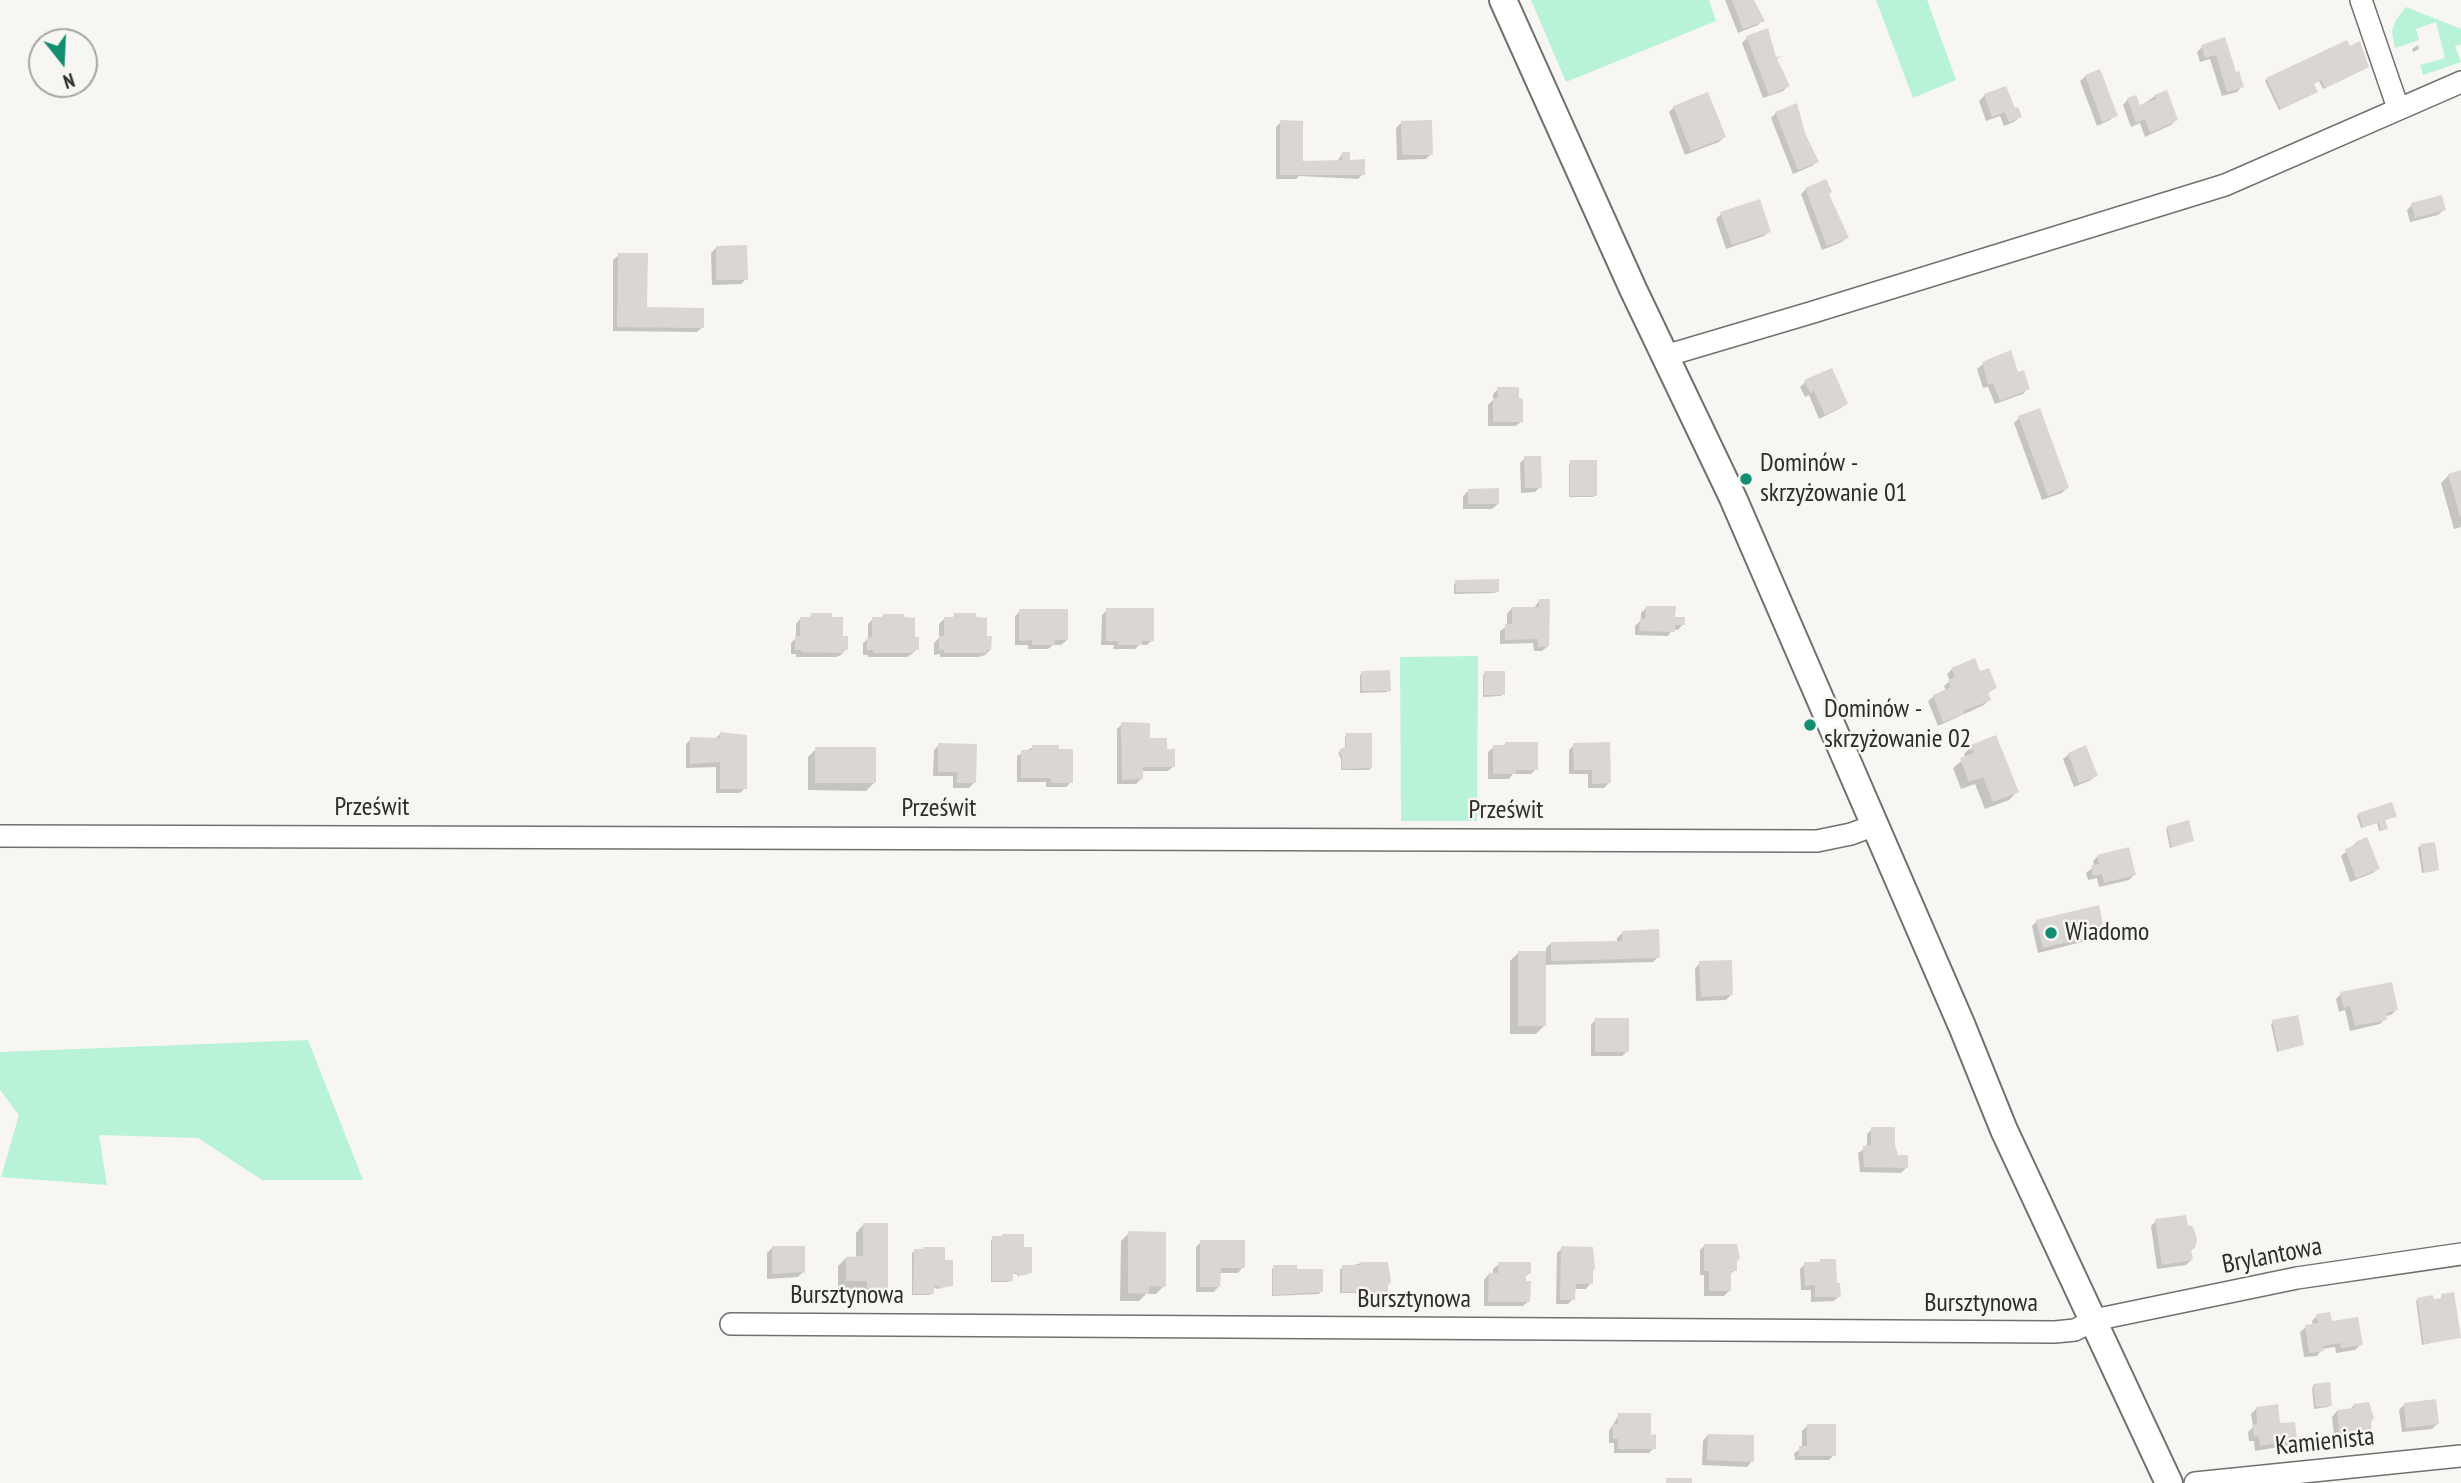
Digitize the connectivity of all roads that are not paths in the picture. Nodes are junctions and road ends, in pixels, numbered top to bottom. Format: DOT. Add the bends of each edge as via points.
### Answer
graph roads {
  1 [pos="1503,0"];
  2 [pos="2361,0"];
  3 [pos="2461,82"];
  4 [pos="2398,108"];
  5 [pos="1665,356"];
  6 [pos="1875,825"];
  7 [pos="0,836"];
  8 [pos="2461,1254"];
  9 [pos="2094,1320"];
  10 [pos="731,1324"];
  11 [pos="2461,1456"];
  12 [pos="2169,1483"];
  13 [pos="2194,1483"];
  1 -- 5 [label="street"];
  2 -- 4 [label="street"];
  3 -- 4 [label="street"];
  4 -- 5 [label="street" via="2225,185"];
  5 -- 6 [label="street" via="1733,498"];
  6 -- 7 [label="street, Prześwit" via="1817,841"];
  6 -- 9 [label="street" via="2004,1130"];
  8 -- 9 [label="street, Brylantowa" via="2297,1278"];
  9 -- 10 [label="street, Bursztynowa" via="2075,1330 2055,1332"];
  9 -- 12 [label="street"];
  11 -- 13 [label="street, Kamienista"];
}
